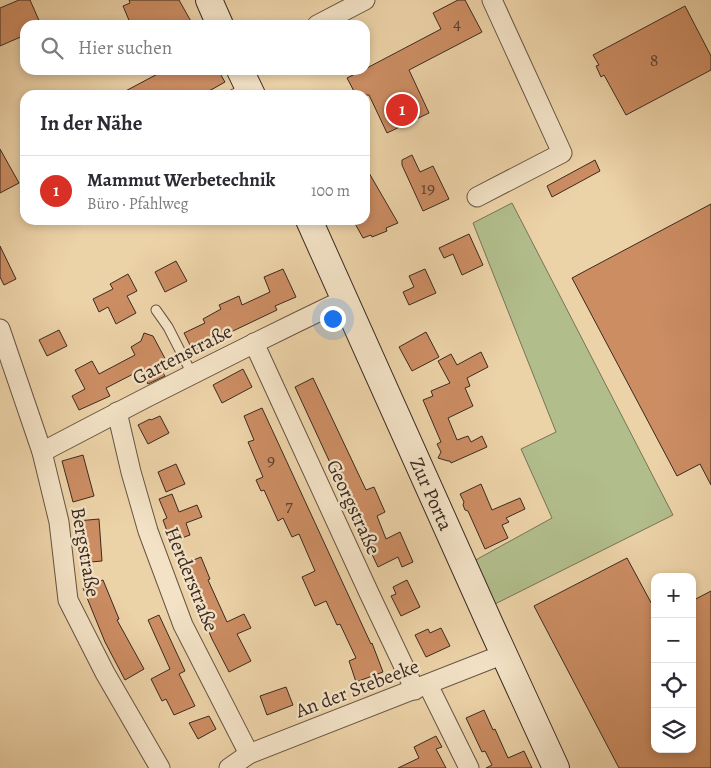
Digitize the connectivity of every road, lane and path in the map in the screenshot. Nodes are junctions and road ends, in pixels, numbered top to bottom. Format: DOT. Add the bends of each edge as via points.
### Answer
graph roads {
  1 [pos="209,0"];
  2 [pos="365,0"];
  3 [pos="492,0"];
  4 [pos="218,20"];
  5 [pos="327,20"];
  6 [pos="477,198"];
  7 [pos="311,225"];
  8 [pos="345,299"];
  9 [pos="156,310"];
  10 [pos="0,329"];
  11 [pos="254,343"];
  12 [pos="192,374"];
  13 [pos="117,412"];
  14 [pos="42,452"];
  15 [pos="504,654"];
  16 [pos="421,687"];
  17 [pos="249,754"];
  18 [pos="160,768"];
  19 [pos="229,768"];
  20 [pos="469,768"];
  21 [pos="556,768"];
  1 -- 4 [label="main road"];
  2 -- 5 [label="street"];
  3 -- 6 [label="street" via="562,153"];
  7 -- 8 [label="main road, Zur Porta"];
  8 -- 11 [label="street, Gartenstraße"];
  8 -- 15 [label="main road, Zur Porta"];
  9 -- 12 [label="lane"];
  10 -- 14 [label="street, Bergstraße"];
  11 -- 12 [label="street, Gartenstraße"];
  11 -- 16 [label="street, Georgstraße" via="369,593"];
  12 -- 13 [label="street, Gartenstraße"];
  13 -- 14 [label="street, Gartenstraße"];
  13 -- 17 [label="street, Herderstraße" via="148,530 183,625"];
  14 -- 18 [label="street, Bergstraße" via="59,522 68,600 105,674"];
  15 -- 16 [label="street, An der Stebeeke"];
  15 -- 21 [label="main road, Zur Porta"];
  16 -- 17 [label="street, An der Stebeeke"];
  16 -- 20 [label="street, Georgstraße"];
  17 -- 19 [label="street, An der Stebeeke"];
}
